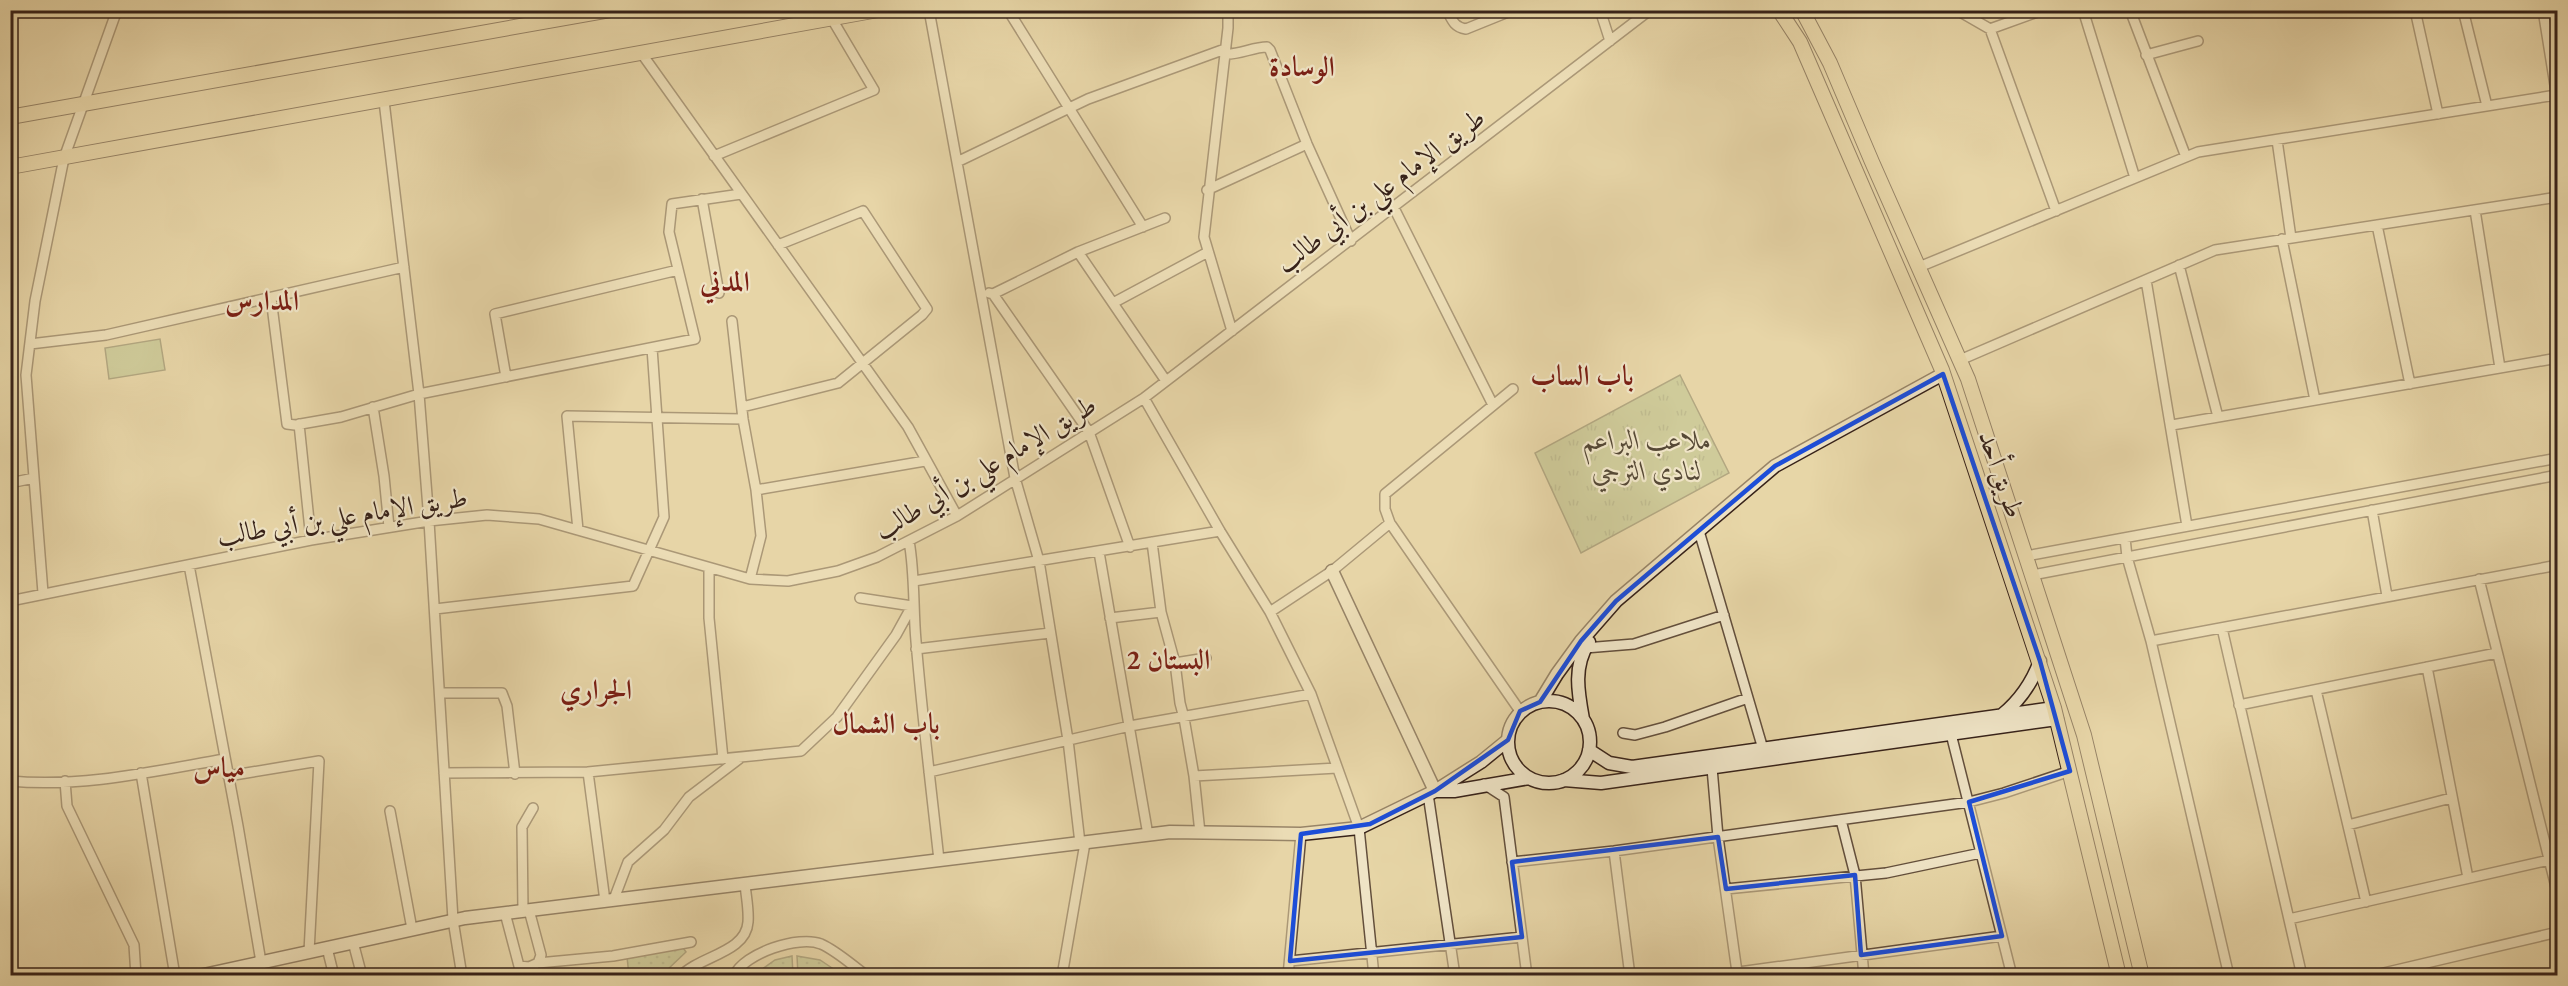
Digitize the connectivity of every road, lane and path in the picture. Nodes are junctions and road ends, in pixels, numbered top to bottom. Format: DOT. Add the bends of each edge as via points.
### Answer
graph roads {
  1 [pos="117,10"];
  2 [pos="609,10"];
  3 [pos="878,10"];
  4 [pos="930,10"];
  5 [pos="1008,10"];
  6 [pos="1228,10"];
  7 [pos="1447,10"];
  8 [pos="1513,10"];
  9 [pos="1600,10"];
  10 [pos="1650,10"];
  11 [pos="1779,10"];
  12 [pos="1802,10"];
  13 [pos="1957,10"];
  14 [pos="2043,10"];
  15 [pos="2083,10"];
  16 [pos="2130,10"];
  17 [pos="2415,10"];
  18 [pos="2463,10"];
  19 [pos="2543,10"];
  20 [pos="574,14"];
  21 [pos="832,19"];
  22 [pos="1990,29"];
  23 [pos="1610,41"];
  24 [pos="2198,41"];
  25 [pos="1225,52"];
  26 [pos="642,54"];
  27 [pos="2146,55"];
  28 [pos="2557,100"];
  29 [pos="384,101"];
  30 [pos="81,105"];
  31 [pos="2487,106"];
  32 [pos="1068,109"];
  33 [pos="2438,114"];
  34 [pos="10,117"];
  35 [pos="2277,140"];
  36 [pos="1307,144"];
  37 [pos="714,156"];
  38 [pos="2186,157"];
  39 [pos="64,158"];
  40 [pos="957,162"];
  41 [pos="10,167"];
  42 [pos="2135,178"];
  43 [pos="1207,190"];
  44 [pos="741,194"];
  45 [pos="2558,197"];
  46 [pos="702,199"];
  47 [pos="1394,208"];
  48 [pos="2475,210"];
  49 [pos="2056,211"];
  50 [pos="1165,218"];
  51 [pos="2377,225"];
  52 [pos="1143,227"];
  53 [pos="2286,239"];
  54 [pos="1351,241"];
  55 [pos="778,245"];
  56 [pos="1078,252"];
  57 [pos="1208,252"];
  58 [pos="2180,265"];
  59 [pos="404,267"];
  60 [pos="1919,267"];
  61 [pos="678,270"];
  62 [pos="2146,280"];
  63 [pos="980,291"];
  64 [pos="719,293"];
  65 [pos="993,294"];
  66 [pos="271,298"];
  67 [pos="1113,303"];
  68 [pos="732,321"];
  69 [pos="1232,331"];
  70 [pos="30,344"];
  71 [pos="652,348"];
  72 [pos="2558,358"];
  73 [pos="1960,360"];
  74 [pos="862,363"];
  75 [pos="2500,368"];
  76 [pos="1943,374"];
  77 [pos="506,377"];
  78 [pos="1166,381"];
  79 [pos="2410,384"];
  80 [pos="1514,389"];
  81 [pos="419,394"];
  82 [pos="1144,398"];
  83 [pos="2315,400"];
  84 [pos="1493,405"];
  85 [pos="373,407"];
  86 [pos="742,407"];
  87 [pos="2218,417"];
  88 [pos="656,418"];
  89 [pos="743,419"];
  90 [pos="299,424"];
  91 [pos="2172,425"];
  92 [pos="1089,432"];
  93 [pos="2558,458"];
  94 [pos="926,461"];
  95 [pos="2558,475"];
  96 [pos="34,478"];
  97 [pos="1015,478"];
  98 [pos="10,483"];
  99 [pos="756,490"];
  100 [pos="2372,510"];
  101 [pos="957,516"];
  102 [pos="429,521"];
  103 [pos="1390,524"];
  104 [pos="2187,526"];
  105 [pos="389,527"];
  106 [pos="578,530"];
  107 [pos="1220,531"];
  108 [pos="1699,531"];
  109 [pos="2126,538"];
  110 [pos="311,540"];
  111 [pos="909,541"];
  112 [pos="1152,542"];
  113 [pos="1130,547"];
  114 [pos="647,551"];
  115 [pos="1100,552"];
  116 [pos="2026,556"];
  117 [pos="2127,556"];
  118 [pos="1039,561"];
  119 [pos="189,564"];
  120 [pos="2557,566"];
  121 [pos="709,568"];
  122 [pos="1332,571"];
  123 [pos="2032,575"];
  124 [pos="750,579"];
  125 [pos="2479,579"];
  126 [pos="914,581"];
  127 [pos="43,594"];
  128 [pos="2387,596"];
  129 [pos="860,598"];
  130 [pos="10,601"];
  131 [pos="1616,601"];
  132 [pos="912,606"];
  133 [pos="435,609"];
  134 [pos="1161,612"];
  135 [pos="1270,612"];
  136 [pos="1724,615"];
  137 [pos="1110,618"];
  138 [pos="2222,628"];
  139 [pos="1050,633"];
  140 [pos="2151,641"];
  141 [pos="1585,648"];
  142 [pos="916,649"];
  143 [pos="2497,653"];
  144 [pos="1206,658"];
  145 [pos="2040,662"];
  146 [pos="1175,663"];
  147 [pos="2427,667"];
  148 [pos="2316,690"];
  149 [pos="440,693"];
  150 [pos="1311,694"];
  151 [pos="1748,698"];
  152 [pos="1540,702"];
  153 [pos="2240,705"];
  154 [pos="1520,711"];
  155 [pos="2055,714"];
  156 [pos="2002,716"];
  157 [pos="1184,718"];
  158 [pos="1583,719"];
  159 [pos="1130,726"];
  160 [pos="1623,733"];
  161 [pos="1951,735"];
  162 [pos="1068,740"];
  163 [pos="1508,740"];
  164 [pos="1763,749"];
  165 [pos="1589,750"];
  166 [pos="741,758"];
  167 [pos="225,759"];
  168 [pos="723,759"];
  169 [pos="1337,768"];
  170 [pos="1712,768"];
  171 [pos="2070,771"];
  172 [pos="588,772"];
  173 [pos="929,772"];
  174 [pos="141,773"];
  175 [pos="444,774"];
  176 [pos="515,774"];
  177 [pos="228,776"];
  178 [pos="1194,776"];
  179 [pos="1529,778"];
  180 [pos="1564,780"];
  181 [pos="10,781"];
  182 [pos="64,781"];
  183 [pos="1484,784"];
  184 [pos="1431,792"];
  185 [pos="2451,798"];
  186 [pos="1969,802"];
  187 [pos="532,808"];
  188 [pos="390,811"];
  189 [pos="1841,820"];
  190 [pos="2348,825"];
  191 [pos="1359,828"];
  192 [pos="1200,833"];
  193 [pos="1301,834"];
  194 [pos="1148,835"];
  195 [pos="1718,837"];
  196 [pos="1083,843"];
  197 [pos="1614,851"];
  198 [pos="1981,852"];
  199 [pos="939,860"];
  200 [pos="2549,860"];
  201 [pos="1512,862"];
  202 [pos="1855,875"];
  203 [pos="2468,879"];
  204 [pos="745,884"];
  205 [pos="1726,889"];
  206 [pos="2558,895"];
  207 [pos="609,900"];
  208 [pos="2366,902"];
  209 [pos="526,910"];
  210 [pos="505,913"];
  211 [pos="2289,919"];
  212 [pos="453,920"];
  213 [pos="412,929"];
  214 [pos="2558,932"];
  215 [pos="2002,936"];
  216 [pos="1522,937"];
  217 [pos="353,942"];
  218 [pos="691,942"];
  219 [pos="1452,944"];
  220 [pos="327,948"];
  221 [pos="309,952"];
  222 [pos="1371,953"];
  223 [pos="1861,955"];
  224 [pos="1290,961"];
  225 [pos="261,962"];
  226 [pos="537,963"];
  227 [pos="1737,972"];
  228 [pos="1726,974"];
  229 [pos="136,975"];
  230 [pos="175,975"];
  231 [pos="199,975"];
  232 [pos="334,975"];
  233 [pos="362,975"];
  234 [pos="462,975"];
  235 [pos="681,975"];
  236 [pos="734,975"];
  237 [pos="867,975"];
  238 [pos="1062,975"];
  239 [pos="1288,975"];
  240 [pos="1374,975"];
  241 [pos="1455,975"];
  242 [pos="1527,975"];
  243 [pos="1630,975"];
  244 [pos="1710,975"];
  245 [pos="1864,975"];
  246 [pos="2012,975"];
  247 [pos="2119,975"];
  248 [pos="2142,975"];
  249 [pos="2229,975"];
  250 [pos="2302,975"];
  251 [pos="2371,975"];
  1 -- 30 [label="street"];
  2 -- 20 [label="main road"];
  3 -- 21 [label="main road"];
  4 -- 40 [label="street"];
  5 -- 32 [label="street"];
  6 -- 25 [label="street"];
  7 -- 8 [label="street" via="1452,22 1466,28"];
  9 -- 23 [label="street"];
  10 -- 23 [label="street, طريق الإمام علي بن أبي طالب"];
  11 -- 76 [label="main road, طريق أحد" via="1800,42"];
  12 -- 60 [label="main road, طريق أحد" via="1830,63"];
  13 -- 22 [label="street"];
  14 -- 22 [label="street"];
  15 -- 42 [label="street"];
  16 -- 27 [label="street"];
  17 -- 33 [label="street"];
  18 -- 31 [label="street"];
  19 -- 28 [label="street"];
  20 -- 30 [label="main road"];
  21 -- 26 [label="main road"];
  21 -- 37 [label="street" via="874,90"];
  22 -- 49 [label="street"];
  23 -- 47 [label="street, طريق الإمام علي بن أبي طالب"];
  24 -- 27 [label="street"];
  25 -- 32 [label="street"];
  25 -- 36 [label="street" via="1239,54 1267,47"];
  25 -- 43 [label="street"];
  26 -- 29 [label="main road"];
  26 -- 37 [label="street"];
  27 -- 38 [label="street"];
  28 -- 31 [label="street"];
  29 -- 39 [label="main road"];
  29 -- 59 [label="street"];
  30 -- 34 [label="main road"];
  30 -- 39 [label="street"];
  31 -- 33 [label="street"];
  32 -- 40 [label="street"];
  32 -- 52 [label="street"];
  33 -- 35 [label="street"];
  35 -- 38 [label="street"];
  35 -- 53 [label="street"];
  36 -- 43 [label="street"];
  36 -- 54 [label="street"];
  37 -- 44 [label="street"];
  38 -- 42 [label="street"];
  39 -- 41 [label="main road"];
  39 -- 70 [label="street"];
  40 -- 63 [label="street"];
  42 -- 49 [label="street"];
  43 -- 57 [label="street" via="1204,237"];
  44 -- 46 [label="street"];
  44 -- 55 [label="street"];
  45 -- 48 [label="street"];
  46 -- 61 [label="street" via="672,204 669,232"];
  46 -- 64 [label="street"];
  47 -- 54 [label="street, طريق الإمام علي بن أبي طالب"];
  47 -- 84 [label="street"];
  48 -- 51 [label="street"];
  48 -- 75 [label="street"];
  49 -- 60 [label="street"];
  50 -- 52 [label="street"];
  51 -- 53 [label="street"];
  51 -- 79 [label="street"];
  52 -- 56 [label="street"];
  53 -- 58 [label="street" via="2215,250"];
  53 -- 83 [label="street"];
  54 -- 69 [label="street, طريق الإمام علي بن أبي طالب"];
  55 -- 74 [label="street"];
  55 -- 74 [label="street" via="862,211 927,309"];
  56 -- 65 [label="street"];
  56 -- 67 [label="street"];
  57 -- 67 [label="street"];
  57 -- 69 [label="street"];
  58 -- 62 [label="street"];
  58 -- 87 [label="street"];
  59 -- 66 [label="street"];
  59 -- 81 [label="street"];
  60 -- 73 [label="main road, طريق أحد"];
  61 -- 71 [label="street" via="694,339"];
  61 -- 77 [label="street" via="495,314"];
  62 -- 73 [label="street"];
  62 -- 91 [label="street"];
  63 -- 65 [label="street"];
  63 -- 97 [label="street"];
  65 -- 92 [label="street"];
  66 -- 70 [label="street" via="106,335"];
  66 -- 90 [label="street" via="285,419 291,425"];
  67 -- 78 [label="street"];
  68 -- 86 [label="street"];
  69 -- 78 [label="street, طريق الإمام علي بن أبي طالب"];
  70 -- 96 [label="street" via="26,375"];
  71 -- 77 [label="street"];
  71 -- 88 [label="street"];
  72 -- 75 [label="street"];
  73 -- 116 [label="main road, طريق أحد"];
  74 -- 86 [label="street" via="838,383"];
  74 -- 94 [label="street" via="908,427"];
  75 -- 79 [label="street"];
  76 -- 108 [label="street" via="1775,466"];
  76 -- 145 [label="main road, طريق أحد"];
  77 -- 81 [label="street"];
  78 -- 82 [label="street, طريق الإمام علي بن أبي طالب"];
  79 -- 83 [label="street"];
  80 -- 84 [label="street"];
  81 -- 85 [label="street"];
  81 -- 102 [label="street"];
  82 -- 92 [label="street, طريق الإمام علي بن أبي طالب"];
  82 -- 107 [label="street"];
  83 -- 87 [label="street"];
  84 -- 103 [label="street" via="1385,494"];
  85 -- 90 [label="street"];
  85 -- 105 [label="street"];
  86 -- 89 [label="street"];
  87 -- 91 [label="street"];
  88 -- 89 [label="street"];
  88 -- 106 [label="street" via="567,416"];
  88 -- 114 [label="street" via="664,517"];
  89 -- 99 [label="street"];
  90 -- 110 [label="street"];
  91 -- 104 [label="street"];
  92 -- 97 [label="street, طريق الإمام علي بن أبي طالب"];
  92 -- 113 [label="street"];
  93 -- 104 [label="street"];
  94 -- 99 [label="street"];
  94 -- 101 [label="street"];
  95 -- 100 [label="street"];
  96 -- 98 [label="street"];
  96 -- 127 [label="street"];
  97 -- 101 [label="street, طريق الإمام علي بن أبي طالب"];
  97 -- 118 [label="street"];
  99 -- 124 [label="street" via="761,536"];
  100 -- 117 [label="street"];
  100 -- 128 [label="street"];
  101 -- 111 [label="street, طريق الإمام علي بن أبي طالب"];
  102 -- 105 [label="street, طريق الإمام علي بن أبي طالب"];
  102 -- 106 [label="street, طريق الإمام علي بن أبي طالب" via="487,515 538,519"];
  102 -- 133 [label="street"];
  103 -- 122 [label="street"];
  103 -- 154 [label="street"];
  104 -- 109 [label="street"];
  105 -- 110 [label="street, طريق الإمام علي بن أبي طالب"];
  106 -- 114 [label="street, طريق الإمام علي بن أبي طالب"];
  107 -- 112 [label="street"];
  107 -- 135 [label="street"];
  108 -- 131 [label="street"];
  108 -- 136 [label="street"];
  109 -- 116 [label="street"];
  109 -- 117 [label="street"];
  110 -- 119 [label="street, طريق الإمام علي بن أبي طالب"];
  111 -- 124 [label="street, طريق الإمام علي بن أبي طالب" via="877,558 838,571 788,581"];
  111 -- 126 [label="street"];
  112 -- 113 [label="street"];
  112 -- 134 [label="street"];
  113 -- 115 [label="street"];
  114 -- 121 [label="street, طريق الإمام علي بن أبي طالب"];
  114 -- 133 [label="street" via="633,586"];
  115 -- 118 [label="street"];
  115 -- 137 [label="street"];
  116 -- 123 [label="main road, طريق أحد"];
  117 -- 123 [label="street"];
  117 -- 140 [label="street"];
  118 -- 126 [label="street"];
  118 -- 139 [label="street"];
  119 -- 127 [label="street, طريق الإمام علي بن أبي طالب"];
  119 -- 167 [label="street"];
  120 -- 125 [label="street"];
  121 -- 124 [label="street, طريق الإمام علي بن أبي طالب"];
  121 -- 168 [label="street" via="709,618"];
  122 -- 135 [label="street"];
  122 -- 184 [label="street"];
  123 -- 248 [label="main road, طريق أحد" via="2084,735"];
  125 -- 128 [label="street"];
  125 -- 143 [label="street"];
  126 -- 132 [label="street"];
  127 -- 130 [label="street, طريق الإمام علي بن أبي طالب"];
  128 -- 138 [label="street"];
  129 -- 132 [label="street"];
  131 -- 141 [label="street"];
  131 -- 152 [label="street" via="1581,641"];
  132 -- 142 [label="street"];
  132 -- 166 [label="street" via="837,717 801,751"];
  133 -- 149 [label="street"];
  134 -- 137 [label="street"];
  134 -- 146 [label="street"];
  135 -- 150 [label="street"];
  136 -- 141 [label="street" via="1634,644"];
  136 -- 151 [label="street"];
  137 -- 159 [label="street"];
  138 -- 140 [label="street"];
  138 -- 153 [label="street"];
  139 -- 142 [label="street"];
  139 -- 162 [label="street"];
  140 -- 249 [label="street"];
  141 -- 158 [label="street" via="1577,687"];
  142 -- 173 [label="street"];
  143 -- 147 [label="street"];
  143 -- 200 [label="street"];
  144 -- 146 [label="street"];
  145 -- 155 [label="main road, طريق أحد"];
  145 -- 156 [label="street" via="2024,692"];
  146 -- 157 [label="street"];
  147 -- 148 [label="street"];
  147 -- 185 [label="street"];
  148 -- 153 [label="street"];
  148 -- 190 [label="street"];
  149 -- 175 [label="street"];
  149 -- 176 [label="street" via="502,693"];
  150 -- 157 [label="street"];
  150 -- 169 [label="street"];
  151 -- 160 [label="street" via="1665,727 1635,735"];
  151 -- 164 [label="street"];
  152 -- 154 [label="street"];
  152 -- 158 [label="street" via="1569,706"];
  153 -- 211 [label="street"];
  154 -- 163 [label="street"];
  155 -- 156 [label="street"];
  155 -- 161 [label="street"];
  155 -- 171 [label="main road, طريق أحد"];
  156 -- 164 [label="street"];
  157 -- 159 [label="street"];
  157 -- 178 [label="street"];
  158 -- 165 [label="street"];
  159 -- 162 [label="street"];
  159 -- 194 [label="street"];
  161 -- 170 [label="street"];
  161 -- 186 [label="street"];
  162 -- 173 [label="street"];
  162 -- 196 [label="street"];
  163 -- 179 [label="street" via="1513,761"];
  163 -- 184 [label="street" via="1481,762"];
  164 -- 165 [label="street" via="1632,767 1609,763"];
  165 -- 180 [label="street" via="1581,768"];
  166 -- 168 [label="street"];
  166 -- 207 [label="street" via="689,797 664,830 628,862"];
  167 -- 174 [label="street"];
  167 -- 177 [label="street"];
  168 -- 172 [label="street"];
  169 -- 178 [label="street"];
  169 -- 191 [label="street"];
  170 -- 180 [label="street" via="1601,783"];
  170 -- 195 [label="street"];
  171 -- 186 [label="street"];
  171 -- 247 [label="main road, طريق أحد"];
  172 -- 176 [label="street"];
  172 -- 207 [label="street"];
  173 -- 199 [label="street"];
  174 -- 182 [label="street"];
  174 -- 230 [label="street"];
  175 -- 176 [label="street"];
  175 -- 212 [label="street"];
  177 -- 221 [label="street" via="319,761"];
  177 -- 225 [label="street"];
  178 -- 192 [label="street"];
  179 -- 180 [label="street" via="1541,782"];
  179 -- 183 [label="street"];
  181 -- 182 [label="street"];
  182 -- 229 [label="street" via="67,806 134,945"];
  183 -- 184 [label="street"];
  183 -- 201 [label="street" via="1504,797"];
  184 -- 191 [label="street"];
  184 -- 219 [label="street"];
  185 -- 190 [label="street"];
  185 -- 203 [label="street"];
  186 -- 189 [label="street"];
  186 -- 198 [label="street"];
  187 -- 209 [label="street" via="522,827"];
  188 -- 213 [label="street"];
  189 -- 195 [label="street"];
  189 -- 202 [label="street"];
  190 -- 208 [label="street"];
  191 -- 193 [label="street"];
  191 -- 222 [label="street"];
  192 -- 193 [label="street"];
  192 -- 194 [label="street"];
  193 -- 224 [label="street"];
  194 -- 196 [label="street"];
  195 -- 197 [label="street"];
  195 -- 205 [label="street"];
  196 -- 199 [label="street"];
  196 -- 238 [label="street"];
  197 -- 201 [label="street"];
  197 -- 243 [label="street"];
  198 -- 202 [label="street" via="1886,873"];
  198 -- 215 [label="street"];
  199 -- 204 [label="street"];
  200 -- 203 [label="street"];
  200 -- 206 [label="street"];
  201 -- 216 [label="street"];
  202 -- 205 [label="street"];
  202 -- 223 [label="street"];
  203 -- 208 [label="street"];
  204 -- 207 [label="street"];
  204 -- 235 [label="street" via="748,923 744,934 736,944 705,958"];
  205 -- 227 [label="street"];
  207 -- 209 [label="street"];
  208 -- 211 [label="street"];
  209 -- 210 [label="street"];
  209 -- 226 [label="street" via="541,955"];
  210 -- 212 [label="street"];
  210 -- 226 [label="street" via="519,966 529,968"];
  211 -- 250 [label="street"];
  212 -- 213 [label="street"];
  212 -- 234 [label="street"];
  213 -- 217 [label="street"];
  214 -- 251 [label="street"];
  215 -- 223 [label="street"];
  215 -- 246 [label="street"];
  216 -- 219 [label="street"];
  216 -- 242 [label="street"];
  217 -- 220 [label="street"];
  217 -- 233 [label="street"];
  218 -- 226 [label="street" via="614,956"];
  219 -- 222 [label="street"];
  219 -- 241 [label="street"];
  220 -- 221 [label="street"];
  220 -- 232 [label="street"];
  221 -- 225 [label="street"];
  222 -- 224 [label="street"];
  222 -- 240 [label="street"];
  223 -- 227 [label="street"];
  223 -- 245 [label="street"];
  224 -- 239 [label="street"];
  225 -- 231 [label="street"];
  227 -- 228 [label="street"];
  228 -- 244 [label="street"];
  236 -- 237 [label="street" via="751,958 771,947 820,944"];
}
